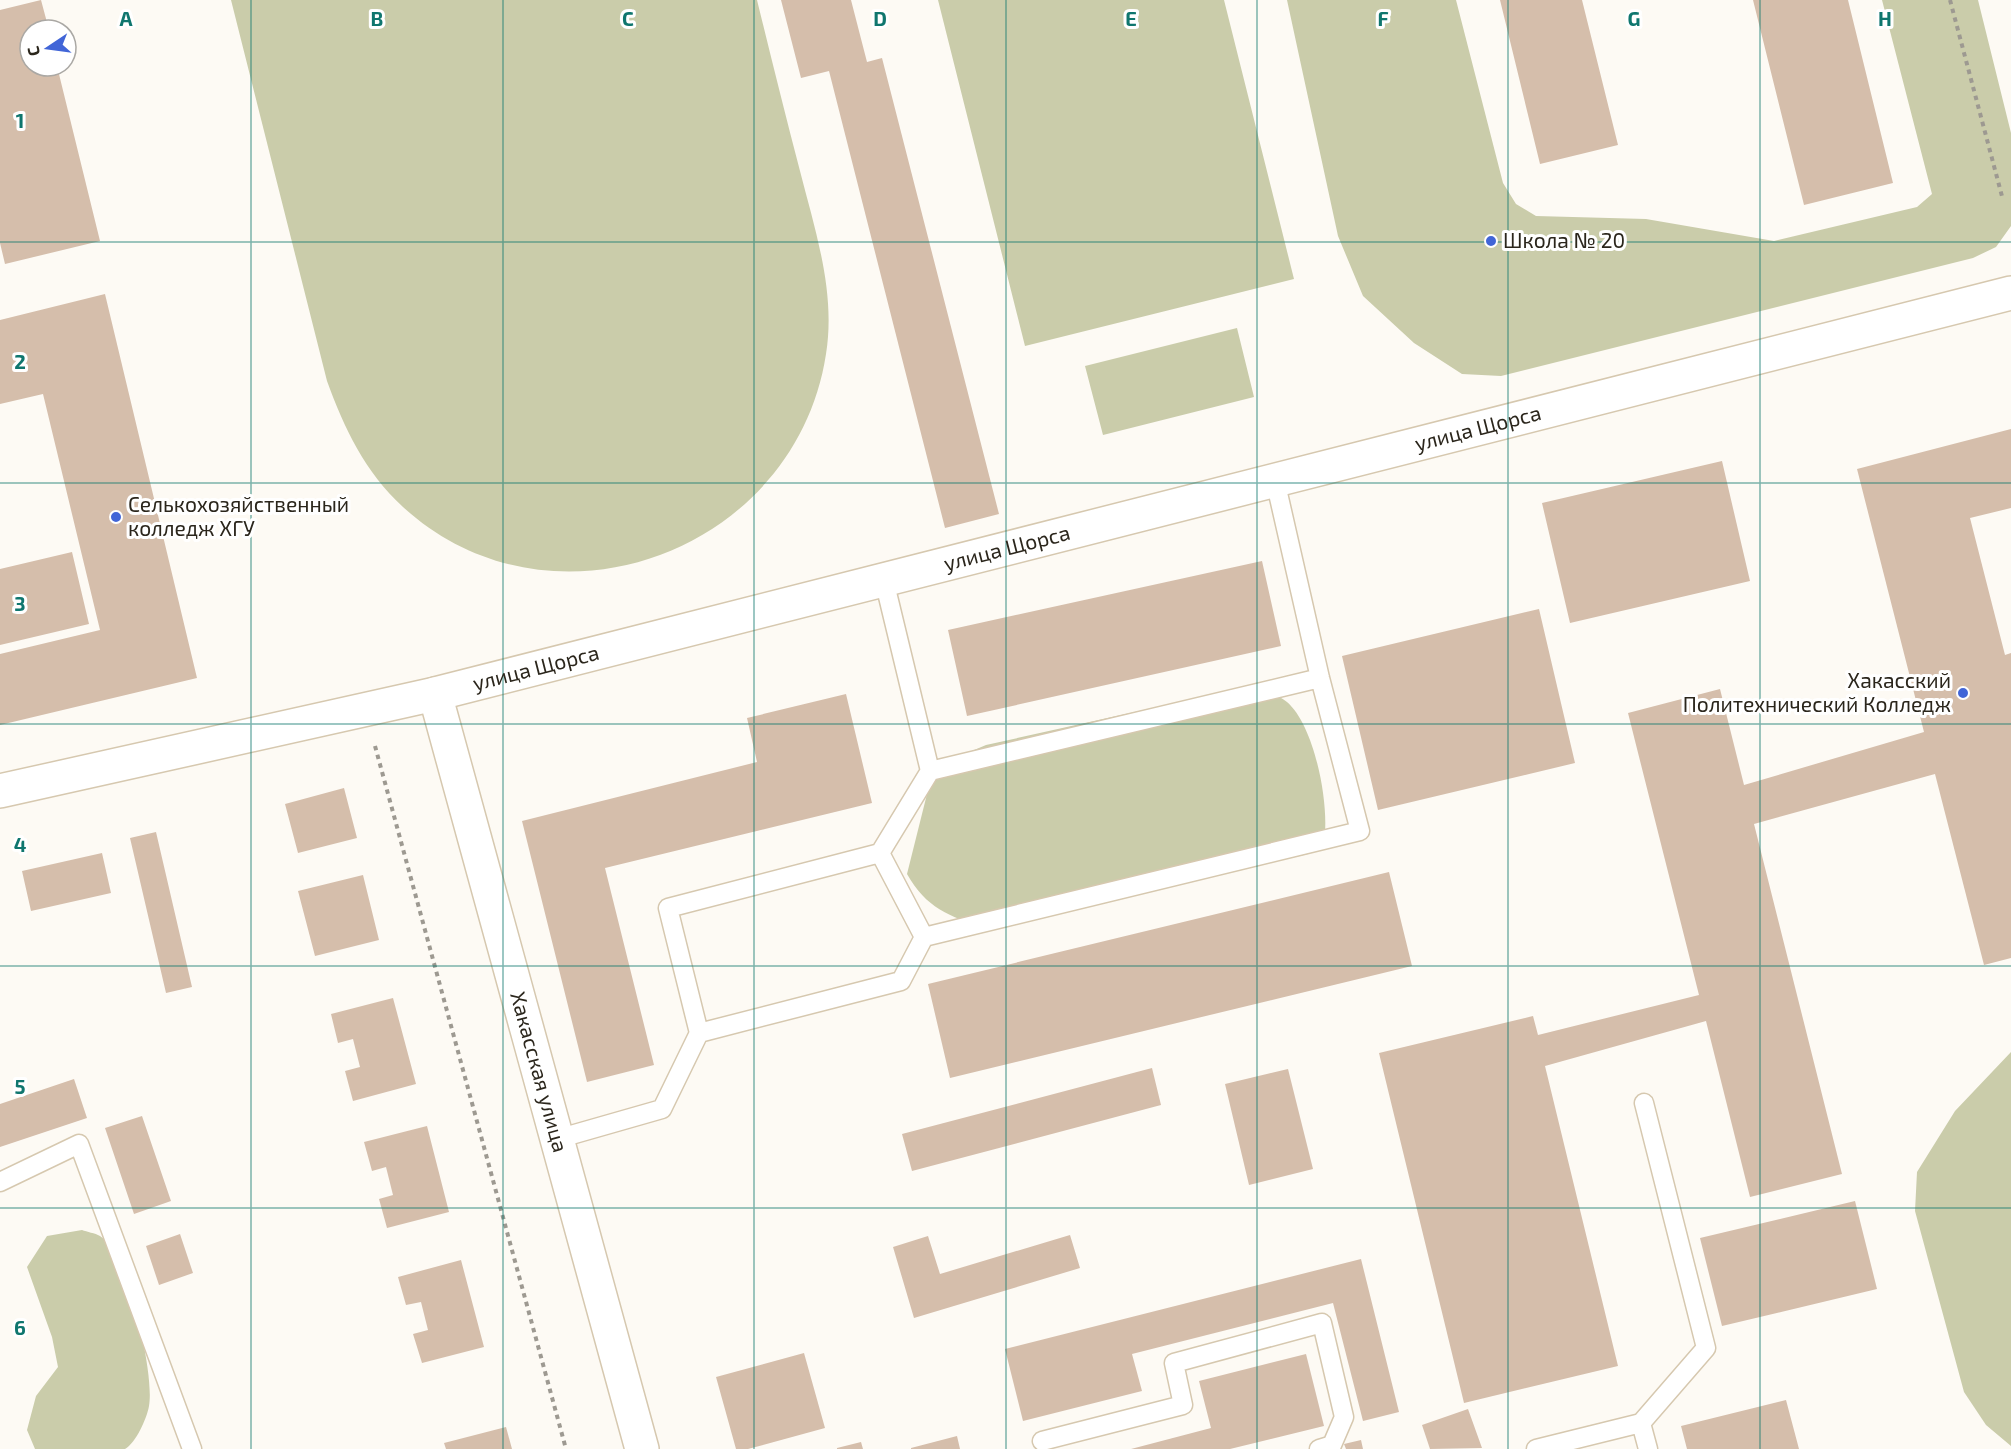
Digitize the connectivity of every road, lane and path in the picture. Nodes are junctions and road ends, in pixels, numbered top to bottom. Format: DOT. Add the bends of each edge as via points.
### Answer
graph roads {
  1 [pos="1950,0"];
  2 [pos="2003,200"];
  3 [pos="2011,293"];
  4 [pos="1275,480"];
  5 [pos="884,580"];
  6 [pos="1320,678"];
  7 [pos="435,694"];
  8 [pos="367,748"];
  9 [pos="930,771"];
  10 [pos="0,791"];
  11 [pos="880,853"];
  12 [pos="924,937"];
  13 [pos="699,1033"];
  14 [pos="1644,1103"];
  15 [pos="557,1139"];
  16 [pos="0,1182"];
  17 [pos="1641,1423"];
  18 [pos="1042,1441"];
  19 [pos="192,1449"];
  20 [pos="566,1449"];
  21 [pos="642,1449"];
  22 [pos="1319,1449"];
  23 [pos="1536,1449"];
  24 [pos="1647,1449"];
  1 -- 2 [label="path"];
  3 -- 4 [label="street, улица Щорса"];
  4 -- 5 [label="street, улица Щорса"];
  4 -- 6 [label="lane"];
  5 -- 7 [label="street, улица Щорса"];
  5 -- 9 [label="lane"];
  6 -- 9 [label="lane"];
  6 -- 12 [label="lane" via="1360,831"];
  7 -- 10 [label="street, улица Щорса"];
  7 -- 15 [label="street, Хакасская улица"];
  8 -- 20 [label="path" via="376,746"];
  9 -- 11 [label="lane"];
  11 -- 12 [label="lane"];
  11 -- 13 [label="lane" via="668,908"];
  12 -- 13 [label="lane" via="901,981"];
  13 -- 15 [label="lane" via="662,1108"];
  14 -- 17 [label="lane" via="1706,1348"];
  15 -- 21 [label="street, Хакасская улица"];
  16 -- 19 [label="lane" via="79,1144"];
  17 -- 23 [label="lane"];
  17 -- 24 [label="lane"];
  18 -- 22 [label="lane" via="1183,1405 1174,1363 1322,1323 1344,1417 1332,1445"];
}
